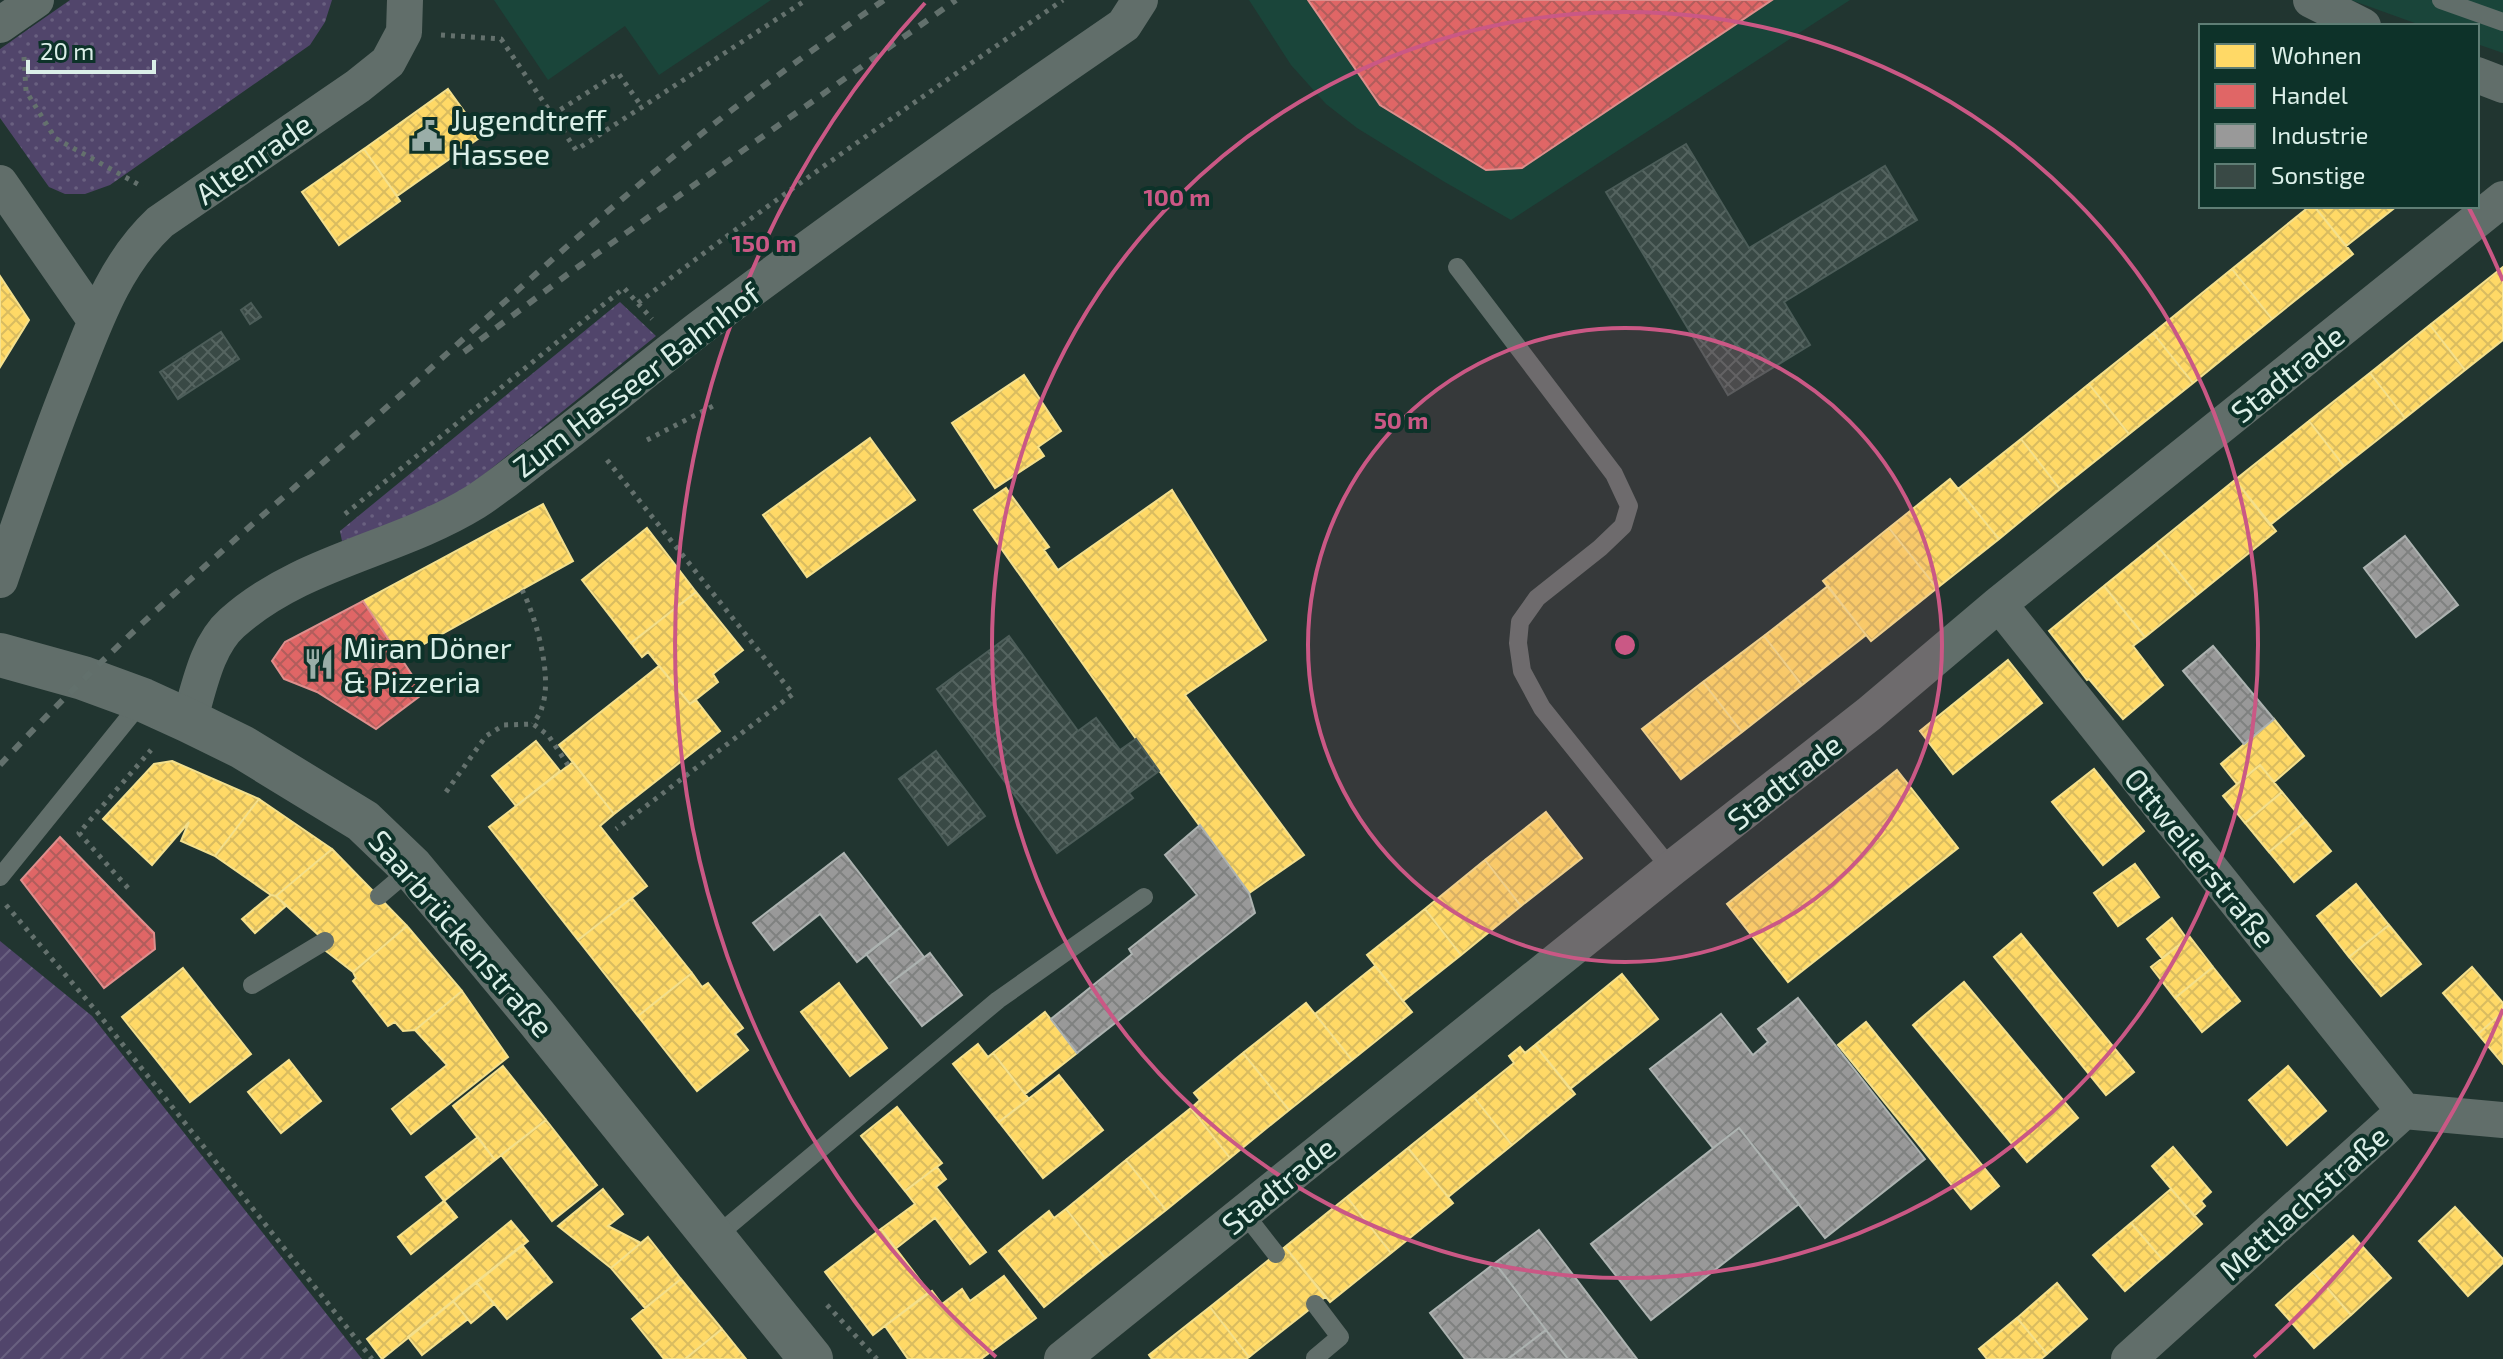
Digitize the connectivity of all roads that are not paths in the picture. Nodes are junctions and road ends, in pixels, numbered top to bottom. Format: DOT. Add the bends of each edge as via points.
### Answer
graph roads {
  1 [pos="1140,0"];
  2 [pos="2311,0"];
  3 [pos="2441,0"];
  4 [pos="405,16"];
  5 [pos="2503,22"];
  6 [pos="2359,24"];
  7 [pos="2479,76"];
  8 [pos="2503,85"];
  9 [pos="0,183"];
  10 [pos="2503,199"];
  11 [pos="1457,267"];
  12 [pos="95,320"];
  13 [pos="0,580"];
  14 [pos="1999,604"];
  15 [pos="0,655"];
  16 [pos="143,700"];
  17 [pos="172,733"];
  18 [pos="412,868"];
  19 [pos="1671,869"];
  20 [pos="0,877"];
  21 [pos="379,896"];
  22 [pos="1144,897"];
  23 [pos="325,941"];
  24 [pos="252,985"];
  25 [pos="2404,1111"];
  26 [pos="2503,1120"];
  27 [pos="1244,1213"];
  28 [pos="714,1238"];
  29 [pos="1276,1254"];
  30 [pos="1315,1304"];
  31 [pos="1315,1358"];
  32 [pos="811,1359"];
  33 [pos="1062,1359"];
  34 [pos="2129,1359"];
  1 -- 17 [label="street, Zum Hasseer Bahnhof" via="1124,25 697,330 476,501 427,528 284,585 229,625 214,644"];
  2 -- 6 [label="street"];
  3 -- 5 [label="lane"];
  4 -- 12 [label="street, Altenrade" via="388,62 139,241"];
  7 -- 8 [label="street"];
  9 -- 12 [label="street"];
  10 -- 14 [label="street, Stadtrade"];
  11 -- 19 [label="lane" via="1614,474 1629,506 1623,526 1537,598 1520,622 1518,643 1522,671 1542,708"];
  12 -- 13 [label="street, Altenrade"];
  14 -- 19 [label="street, Stadtrade"];
  14 -- 25 [label="street, Ottweilerstraße"];
  15 -- 16 [label="street, Saarbrückenstraße"];
  16 -- 17 [label="street, Saarbrückenstraße"];
  16 -- 20 [label="lane"];
  17 -- 18 [label="street, Saarbrückenstraße" via="242,747 363,821"];
  18 -- 21 [label="lane"];
  18 -- 28 [label="street, Saarbrückenstraße"];
  19 -- 27 [label="street, Stadtrade"];
  22 -- 28 [label="lane" via="998,1000"];
  23 -- 24 [label="lane"];
  25 -- 26 [label="street, Mettlachstraße"];
  25 -- 34 [label="street, Mettlachstraße"];
  27 -- 29 [label="lane"];
  27 -- 33 [label="street, Stadtrade"];
  28 -- 32 [label="street, Saarbrückenstraße"];
  30 -- 31 [label="lane" via="1340,1337"];
}
